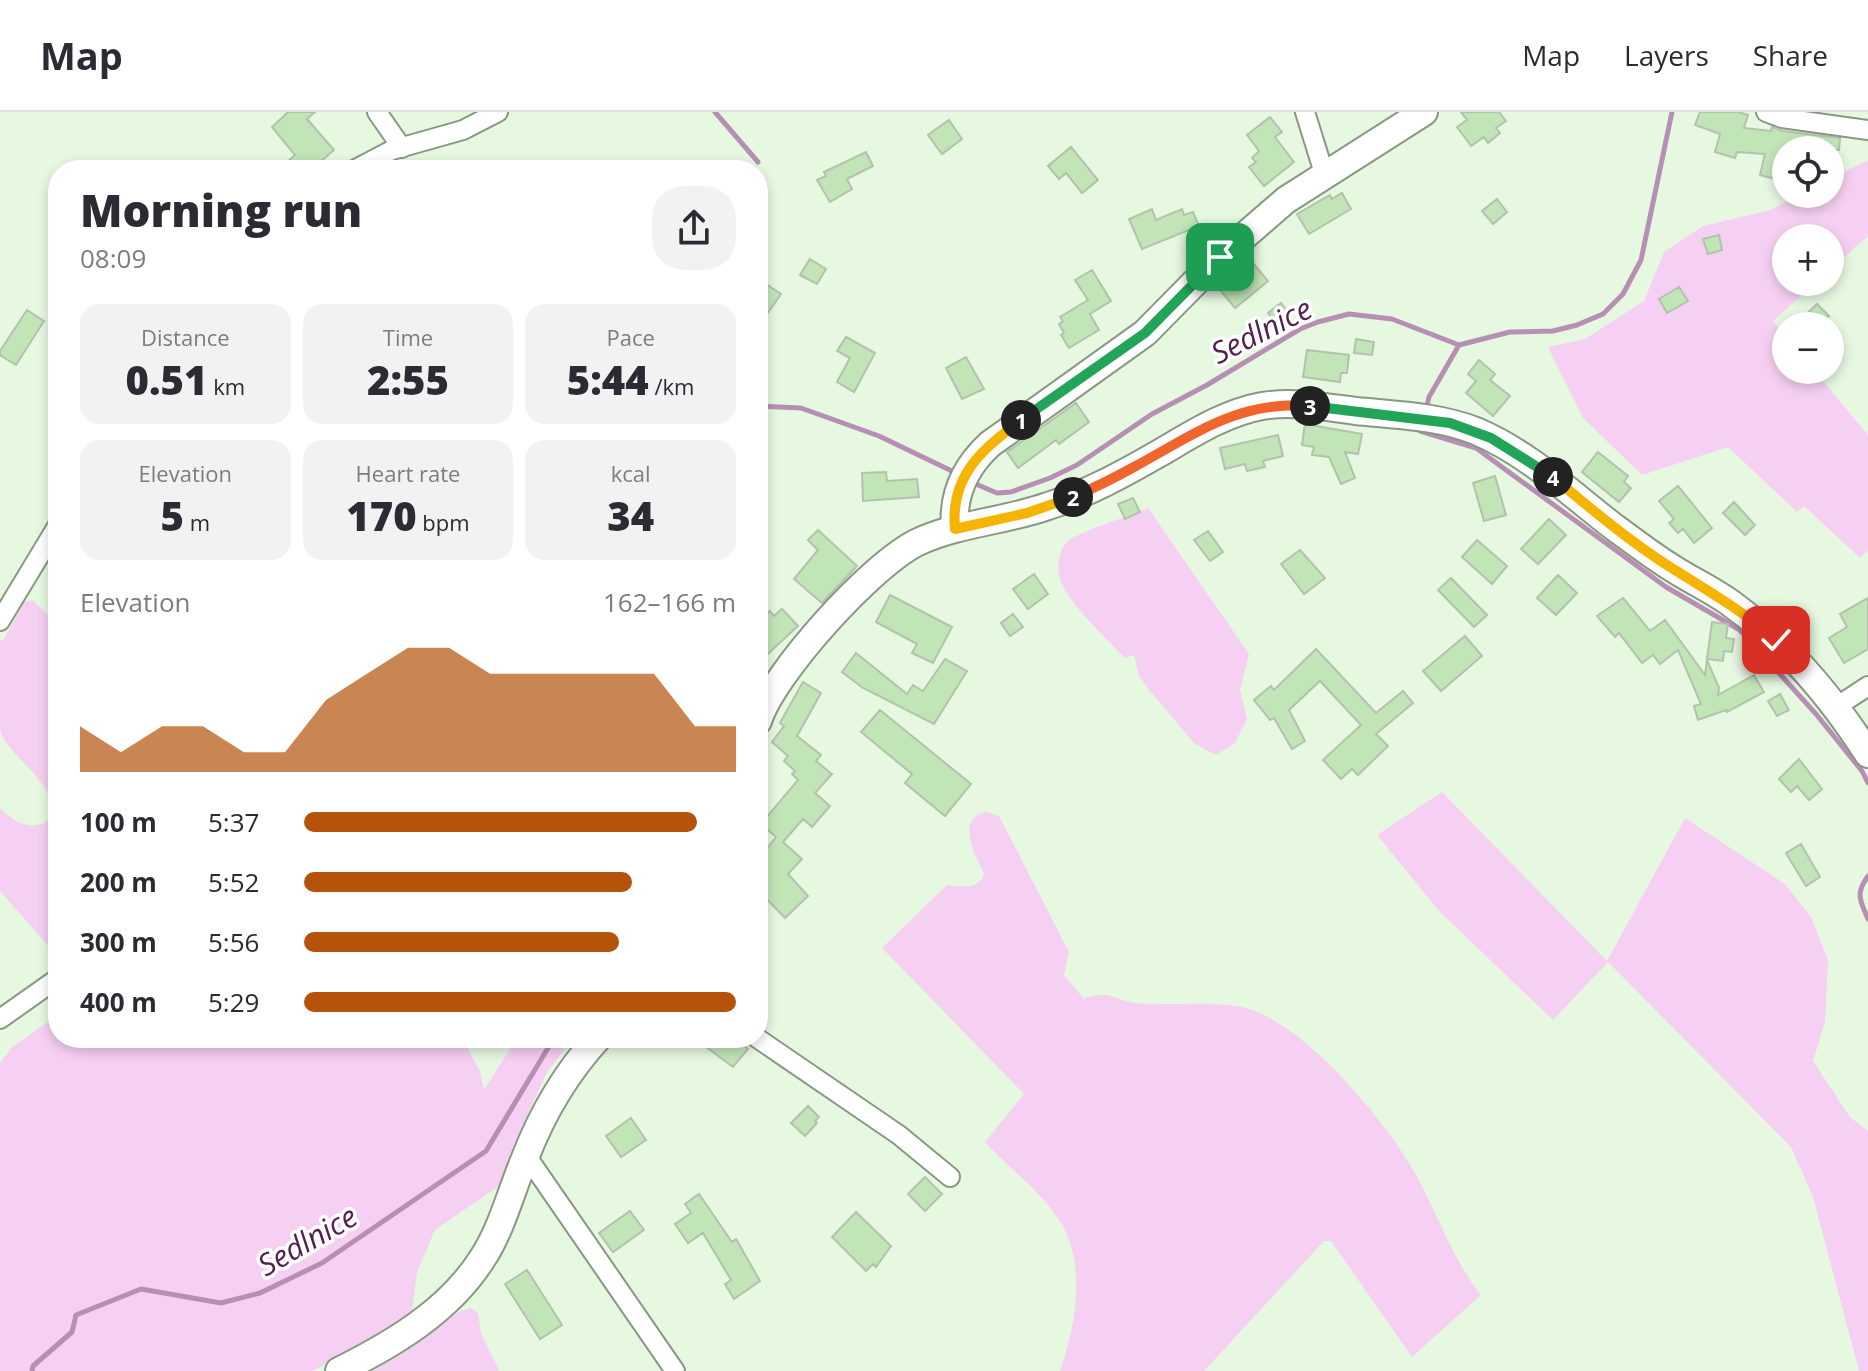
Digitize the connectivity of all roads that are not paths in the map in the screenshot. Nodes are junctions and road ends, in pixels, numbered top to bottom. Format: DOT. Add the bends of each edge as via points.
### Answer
graph roads {
  1 [pos="377,112"];
  2 [pos="498,112"];
  3 [pos="1305,112"];
  4 [pos="1424,112"];
  5 [pos="1766,112"];
  6 [pos="1868,130"];
  7 [pos="402,148"];
  8 [pos="376,160"];
  9 [pos="1324,173"];
  10 [pos="955,529"];
  11 [pos="48,542"];
  12 [pos="0,621"];
  13 [pos="1868,686"];
  14 [pos="768,696"];
  15 [pos="1836,707"];
  16 [pos="1868,754"];
  17 [pos="48,985"];
  18 [pos="0,1019"];
  19 [pos="768,1046"];
  20 [pos="590,1048"];
  21 [pos="526,1155"];
  22 [pos="950,1177"];
  23 [pos="339,1371"];
  24 [pos="675,1371"];
  1 -- 7 [label="street"];
  2 -- 7 [label="street" via="463,130"];
  3 -- 9 [label="street"];
  4 -- 9 [label="main road"];
  5 -- 6 [label="street"];
  7 -- 8 [label="street"];
  9 -- 10 [label="main road" via="1243,236 1145,333 990,444 971,464 955,501"];
  10 -- 14 [label="main road" via="907,548 873,575"];
  10 -- 15 [label="main road" via="1062,501 1219,420 1259,407 1301,405 1425,418 1491,438 1551,475 1635,542 1758,624"];
  11 -- 12 [label="street"];
  13 -- 15 [label="street"];
  15 -- 16 [label="main road"];
  17 -- 18 [label="street"];
  19 -- 22 [label="street" via="899,1135"];
  20 -- 21 [label="main road" via="558,1090"];
  21 -- 23 [label="main road" via="498,1230 482,1260 451,1297 403,1335"];
  21 -- 24 [label="street"];
}
